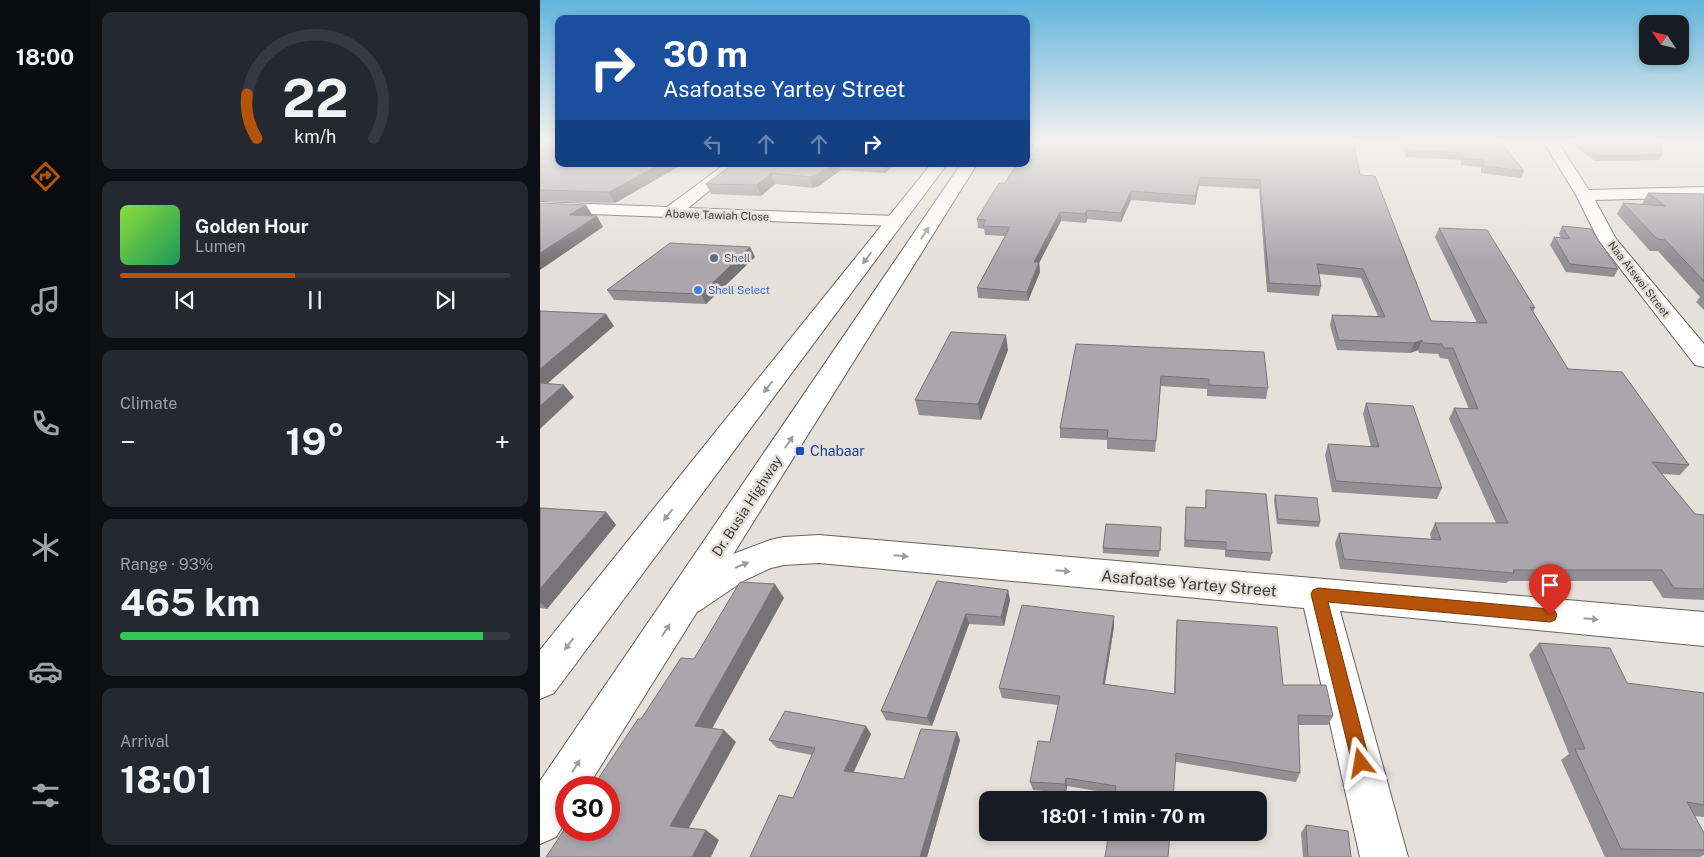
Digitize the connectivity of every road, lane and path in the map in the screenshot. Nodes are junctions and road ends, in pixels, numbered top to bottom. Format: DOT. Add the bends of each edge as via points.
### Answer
graph roads {
  1 [pos="712,181"];
  2 [pos="926,181"];
  3 [pos="959,181"];
  4 [pos="1575,181"];
  5 [pos="1704,192"];
  6 [pos="1584,195"];
  7 [pos="540,207"];
  8 [pos="670,213"];
  9 [pos="895,221"];
  10 [pos="1704,360"];
  11 [pos="1318,594"];
  12 [pos="686,600"];
  13 [pos="1704,629"];
  14 [pos="540,680"];
  15 [pos="540,821"];
  16 [pos="1384,857"];
  1 -- 8 [label="main road"];
  2 -- 9 [label="main road"];
  12 -- 3 [label="main road, Dr. Busia Highway, one-way"];
  4 -- 6 [label="main road, Naa Atswei Street"];
  5 -- 6 [label="main road"];
  6 -- 10 [label="main road, Naa Atswei Street" via="1608,242"];
  7 -- 8 [label="main road, Abawe Tawiah Close"];
  8 -- 9 [label="main road, Abawe Tawiah Close"];
  9 -- 14 [label="main road, one-way"];
  12 -- 11 [label="main road, Asafoatse Yartey Street, one-way" via="731,570 755,560 782,552 819,549"];
  11 -- 13 [label="main road, Asafoatse Yartey Street, one-way"];
  11 -- 16 [label="main road"];
  15 -- 12 [label="main road, Dr. Busia Highway, one-way"];
}
